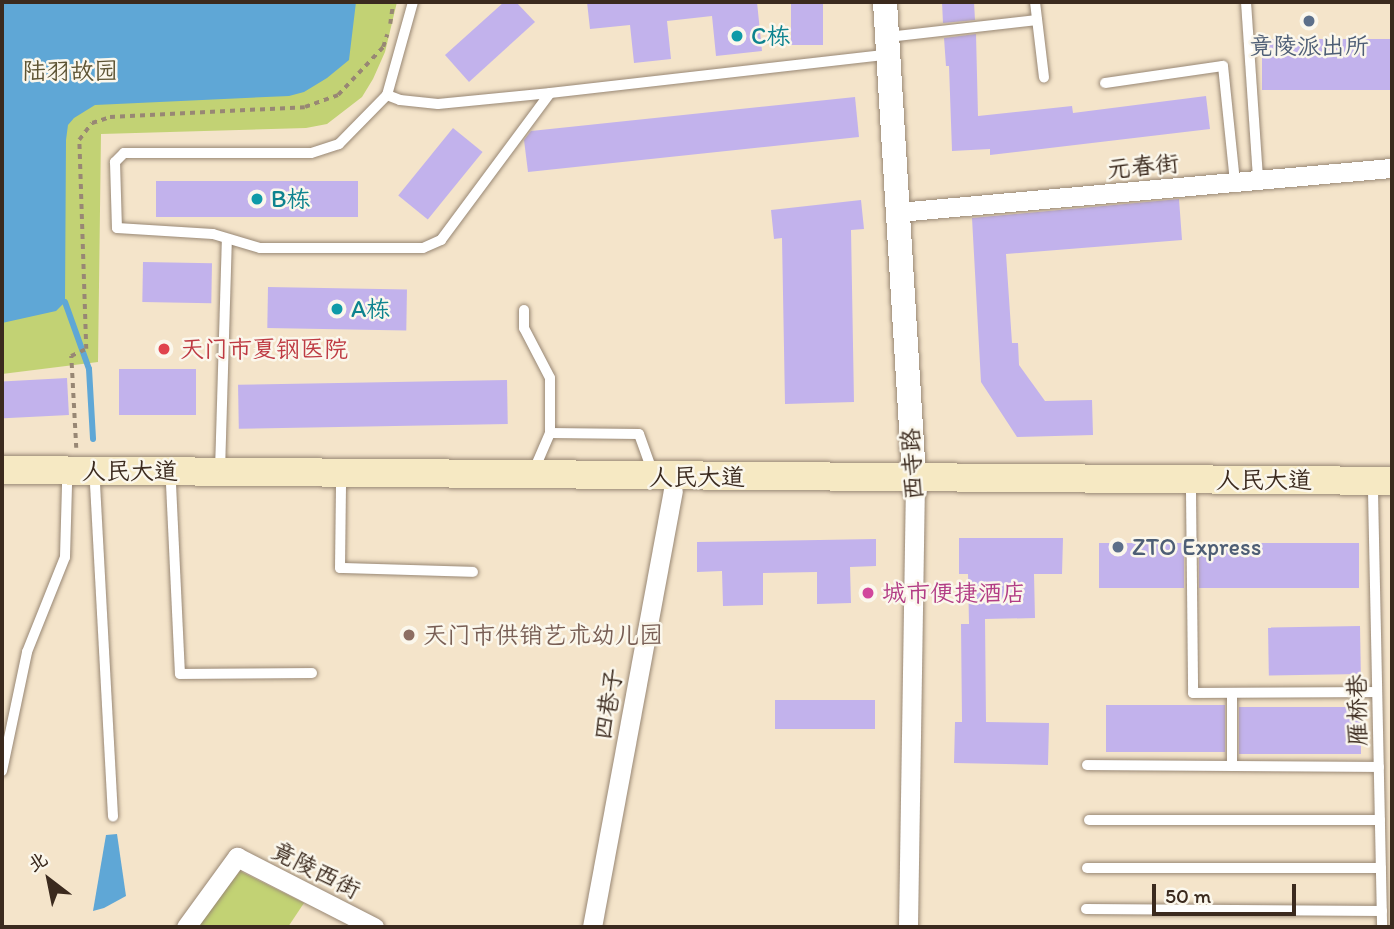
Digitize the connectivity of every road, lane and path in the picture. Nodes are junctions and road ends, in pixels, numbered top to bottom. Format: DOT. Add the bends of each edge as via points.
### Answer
graph roads {
  1 [pos="413,2"];
  2 [pos="885,2"];
  3 [pos="1035,2"];
  4 [pos="1246,2"];
  5 [pos="1037,20"];
  6 [pos="888,46"];
  7 [pos="1044,77"];
  8 [pos="1105,83"];
  9 [pos="550,93"];
  10 [pos="387,95"];
  11 [pos="1392,168"];
  12 [pos="1258,180"];
  13 [pos="1235,182"];
  14 [pos="898,212"];
  15 [pos="227,239"];
  16 [pos="524,310"];
  17 [pos="86,349"];
  18 [pos="550,433"];
  19 [pos="2,470"];
  20 [pos="220,471"];
  21 [pos="532,475"];
  22 [pos="80,479"];
  23 [pos="2,483"];
  24 [pos="171,484"];
  25 [pos="664,484"];
  26 [pos="914,484"];
  27 [pos="341,485"];
  28 [pos="1386,488"];
  29 [pos="1191,491"];
  30 [pos="473,572"];
  31 [pos="312,673"];
  32 [pos="1377,692"];
  33 [pos="1232,693"];
  34 [pos="1087,765"];
  35 [pos="1232,766"];
  36 [pos="1379,767"];
  37 [pos="2,771"];
  38 [pos="113,817"];
  39 [pos="1090,820"];
  40 [pos="1380,820"];
  41 [pos="1087,868"];
  42 [pos="1381,868"];
  43 [pos="1086,909"];
  44 [pos="1382,911"];
  45 [pos="186,927"];
  46 [pos="374,927"];
  47 [pos="592,927"];
  48 [pos="908,927"];
  49 [pos="1382,927"];
  1 -- 10 [label="lane"];
  2 -- 6 [label="street, 西寺路"];
  3 -- 5 [label="lane"];
  4 -- 12 [label="lane"];
  5 -- 6 [label="lane"];
  5 -- 7 [label="lane"];
  6 -- 9 [label="lane"];
  6 -- 14 [label="street, 西寺路"];
  8 -- 13 [label="lane" via="1223,66"];
  9 -- 10 [label="lane" via="438,104"];
  9 -- 15 [label="lane" via="432,246 260,248"];
  10 -- 15 [label="lane" via="339,144 321,152 132,152 115,162 117,229 212,234"];
  11 -- 12 [label="street, 元春街"];
  12 -- 13 [label="street, 元春街"];
  13 -- 14 [label="street, 元春街"];
  14 -- 26 [label="street, 西寺路"];
  15 -- 20 [label="lane"];
  16 -- 18 [label="lane" via="524,328 550,378"];
  17 -- 22 [label="path" via="71,356"];
  18 -- 21 [label="lane"];
  18 -- 25 [label="lane" via="639,434"];
  19 -- 22 [label="main road, 人民大道"];
  20 -- 21 [label="main road, 人民大道"];
  20 -- 22 [label="main road, 人民大道"];
  21 -- 25 [label="main road, 人民大道"];
  22 -- 23 [label="main road, 人民大道"];
  22 -- 24 [label="main road, 人民大道"];
  22 -- 37 [label="lane" via="65,557 27,652"];
  22 -- 38 [label="lane"];
  24 -- 27 [label="main road, 人民大道"];
  24 -- 31 [label="lane" via="180,674"];
  25 -- 26 [label="main road, 人民大道"];
  25 -- 27 [label="main road, 人民大道"];
  25 -- 47 [label="street, 四巷子"];
  26 -- 28 [label="main road, 人民大道"];
  26 -- 29 [label="main road, 人民大道"];
  26 -- 48 [label="street, 西寺路"];
  27 -- 30 [label="lane" via="340,568"];
  28 -- 29 [label="main road, 人民大道"];
  28 -- 32 [label="lane, 雁桥巷"];
  29 -- 33 [label="lane" via="1193,693"];
  32 -- 33 [label="lane"];
  32 -- 36 [label="lane, 雁桥巷"];
  33 -- 35 [label="lane"];
  34 -- 35 [label="lane"];
  35 -- 36 [label="lane"];
  36 -- 40 [label="lane, 雁桥巷"];
  39 -- 40 [label="lane"];
  40 -- 42 [label="lane, 雁桥巷"];
  41 -- 42 [label="lane"];
  42 -- 44 [label="lane, 雁桥巷"];
  43 -- 44 [label="lane"];
  44 -- 49 [label="lane, 雁桥巷"];
  45 -- 46 [label="street, 竟陵西街" via="237,857"];
}
